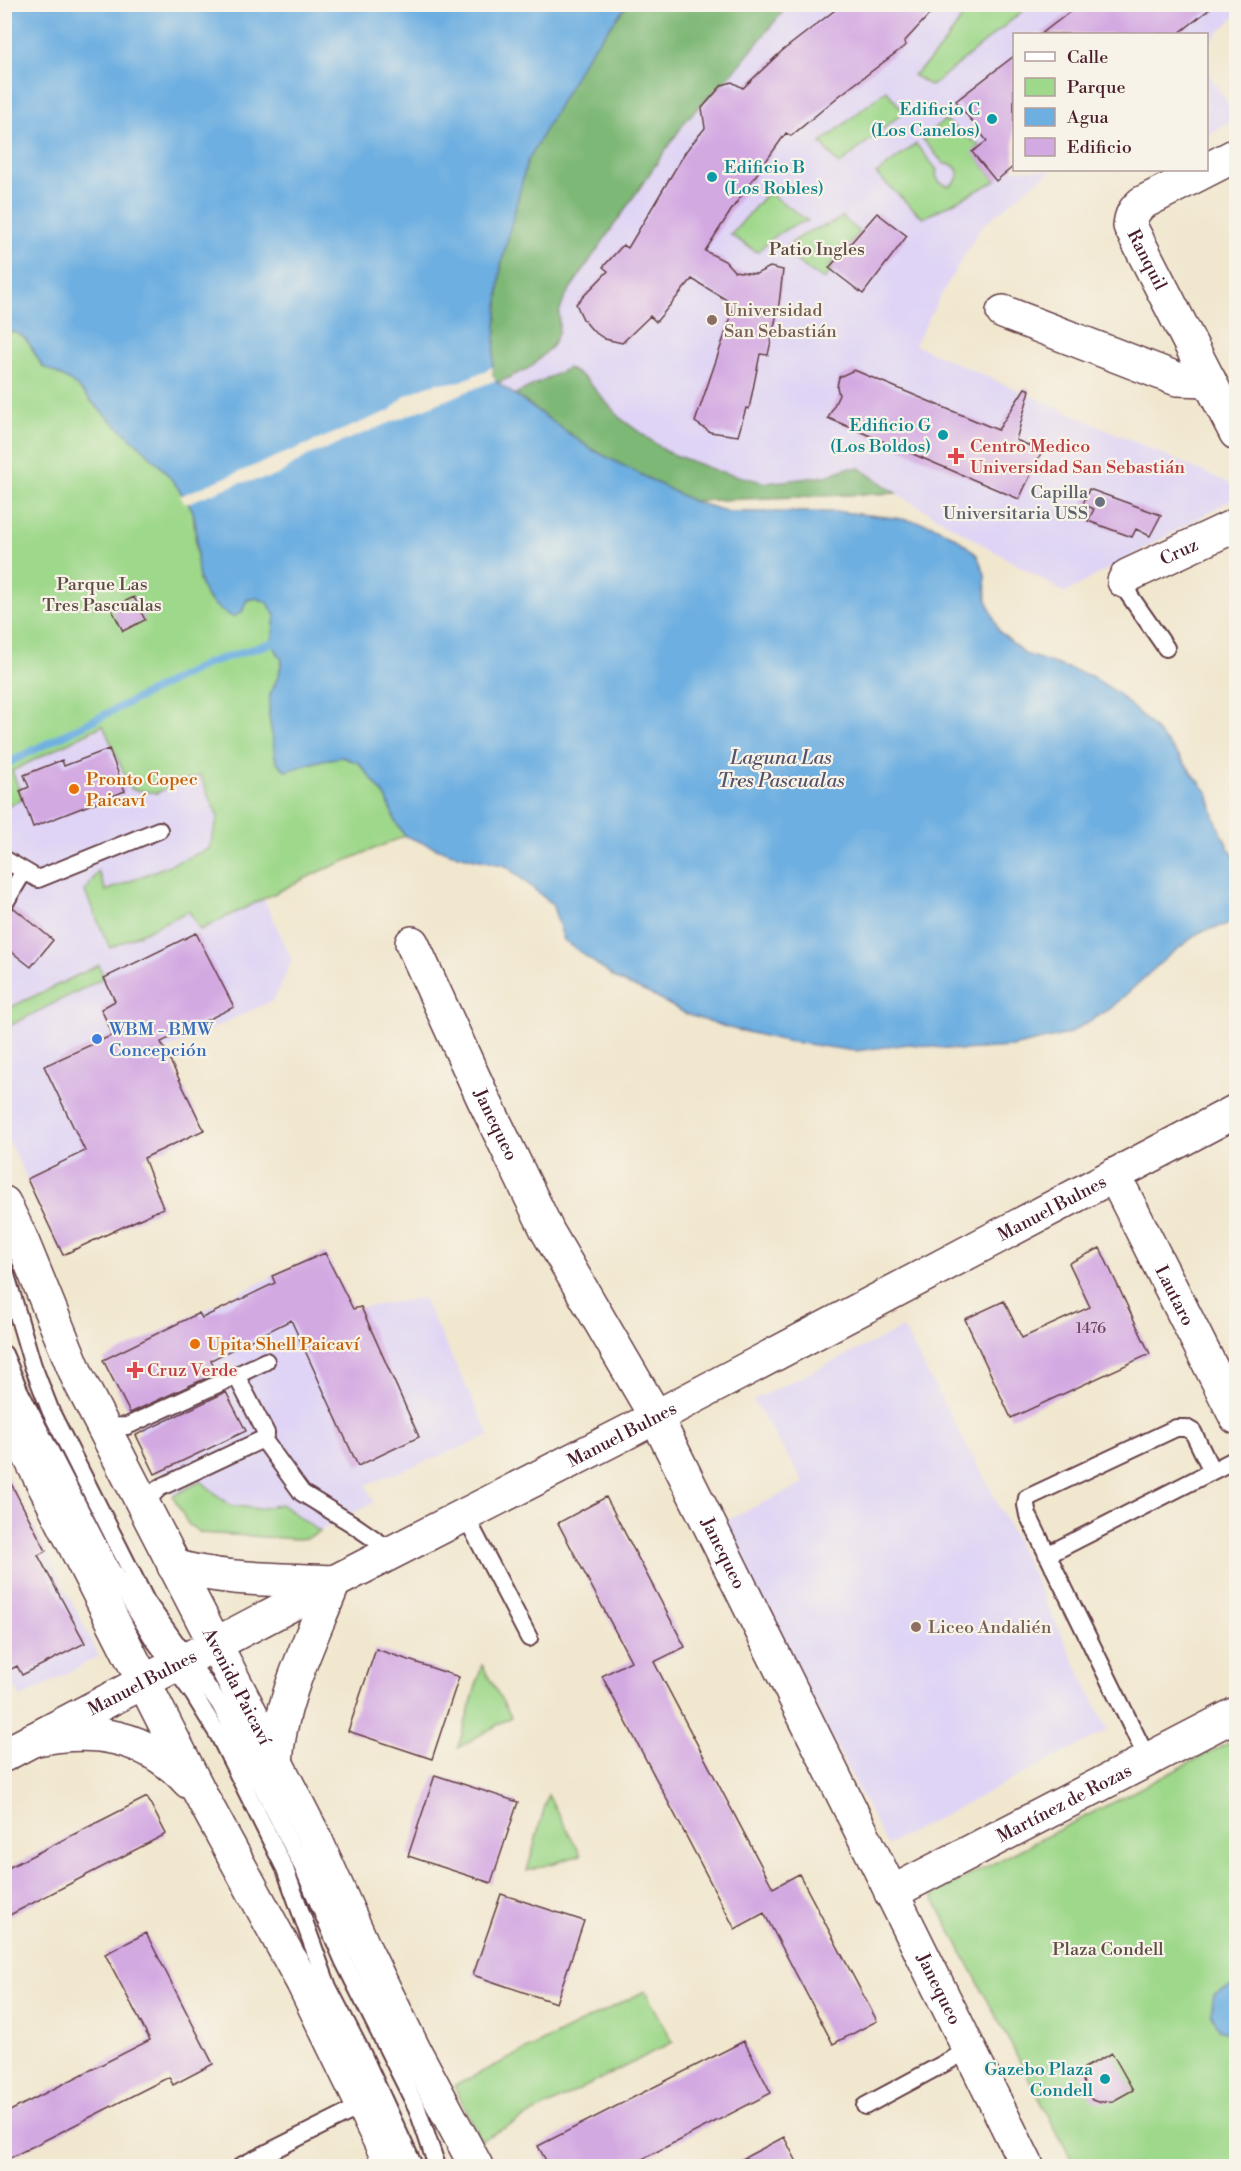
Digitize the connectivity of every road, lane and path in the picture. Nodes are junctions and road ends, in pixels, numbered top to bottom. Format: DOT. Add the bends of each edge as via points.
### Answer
graph roads {
  1 [pos="1236,155"];
  2 [pos="1208,169"];
  3 [pos="1205,171"];
  4 [pos="1003,312"];
  5 [pos="1209,380"];
  6 [pos="1236,433"];
  7 [pos="1236,525"];
  8 [pos="1124,581"];
  9 [pos="1166,648"];
  10 [pos="159,830"];
  11 [pos="4,859"];
  12 [pos="24,871"];
  13 [pos="6,901"];
  14 [pos="412,943"];
  15 [pos="1236,1111"];
  16 [pos="1114,1175"];
  17 [pos="4,1203"];
  18 [pos="4,1268"];
  19 [pos="4,1354"];
  20 [pos="266,1361"];
  21 [pos="231,1378"];
  22 [pos="4,1406"];
  23 [pos="1235,1411"];
  24 [pos="656,1417"];
  25 [pos="115,1426"];
  26 [pos="263,1439"];
  27 [pos="1236,1459"];
  28 [pos="1212,1471"];
  29 [pos="160,1486"];
  30 [pos="465,1515"];
  31 [pos="393,1552"];
  32 [pos="1047,1555"];
  33 [pos="174,1566"];
  34 [pos="334,1582"];
  35 [pos="530,1638"];
  36 [pos="192,1658"];
  37 [pos="144,1682"];
  38 [pos="1236,1714"];
  39 [pos="18,1747"];
  40 [pos="1148,1760"];
  41 [pos="276,1762"];
  42 [pos="202,1797"];
  43 [pos="891,1893"];
  44 [pos="969,2050"];
  45 [pos="363,2105"];
  46 [pos="865,2106"];
  47 [pos="395,2125"];
  48 [pos="241,2166"];
  49 [pos="392,2166"];
  50 [pos="407,2166"];
  51 [pos="414,2166"];
  52 [pos="437,2166"];
  53 [pos="476,2166"];
  54 [pos="1027,2166"];
  1 -- 2 [label="main road, Ranquil"];
  3 -- 5 [label="main road, Ranquil" via="1142,203 1131,218 1132,233"];
  4 -- 5 [label="main road" via="1177,379"];
  5 -- 6 [label="main road, Ranquil"];
  7 -- 8 [label="main road, Cruz" via="1127,576"];
  8 -- 9 [label="lane" via="1125,589"];
  10 -- 12 [label="lane" via="38,879"];
  11 -- 12 [label="lane"];
  12 -- 13 [label="lane"];
  14 -- 24 [label="main road, Janequeo" via="548,1232"];
  15 -- 16 [label="main road, Manuel Bulnes"];
  16 -- 23 [label="main road, Lautaro"];
  16 -- 24 [label="main road, Manuel Bulnes"];
  17 -- 25 [label="main road, Avenida Paicaví" via="66,1353"];
  18 -- 36 [label="lane" via="51,1412 135,1582"];
  19 -- 36 [label="lane" via="108,1564 152,1638"];
  20 -- 21 [label="lane"];
  21 -- 25 [label="lane" via="215,1391"];
  21 -- 26 [label="lane" via="238,1379 266,1433"];
  22 -- 37 [label="main road"];
  24 -- 30 [label="main road, Manuel Bulnes"];
  24 -- 43 [label="main road, Janequeo"];
  25 -- 29 [label="main road, Avenida Paicaví"];
  26 -- 29 [label="lane" via="240,1442"];
  26 -- 31 [label="lane" via="302,1493"];
  27 -- 28 [label="lane"];
  28 -- 32 [label="lane"];
  28 -- 32 [label="lane" via="1193,1432 1176,1428 1027,1498 1028,1515"];
  29 -- 33 [label="main road, Avenida Paicaví"];
  30 -- 31 [label="main road, Manuel Bulnes"];
  30 -- 35 [label="lane"];
  31 -- 34 [label="main road, Manuel Bulnes"];
  32 -- 40 [label="lane"];
  33 -- 34 [label="main road" via="224,1576"];
  33 -- 36 [label="main road, Avenida Paicaví"];
  34 -- 36 [label="main road, Manuel Bulnes"];
  34 -- 41 [label="main road" via="285,1709"];
  36 -- 37 [label="main road, Manuel Bulnes"];
  36 -- 41 [label="main road, Avenida Paicaví"];
  36 -- 47 [label="lane" via="194,1695 219,1736 285,1869 320,1966"];
  36 -- 52 [label="lane" via="292,1844 344,1962 417,2108"];
  37 -- 39 [label="main road, Manuel Bulnes"];
  37 -- 42 [label="main road"];
  38 -- 40 [label="main road, Martínez de Rozas"];
  39 -- 42 [label="main road" via="58,1735 112,1736 162,1758"];
  40 -- 43 [label="main road, Martínez de Rozas"];
  41 -- 53 [label="main road, Avenida Paicaví" via="414,2050"];
  42 -- 45 [label="main road" via="303,1983"];
  43 -- 44 [label="main road, Janequeo"];
  44 -- 46 [label="lane"];
  44 -- 54 [label="main road, Janequeo"];
  45 -- 48 [label="lane"];
  45 -- 49 [label="main road"];
  47 -- 50 [label="lane"];
  47 -- 51 [label="lane"];
}
